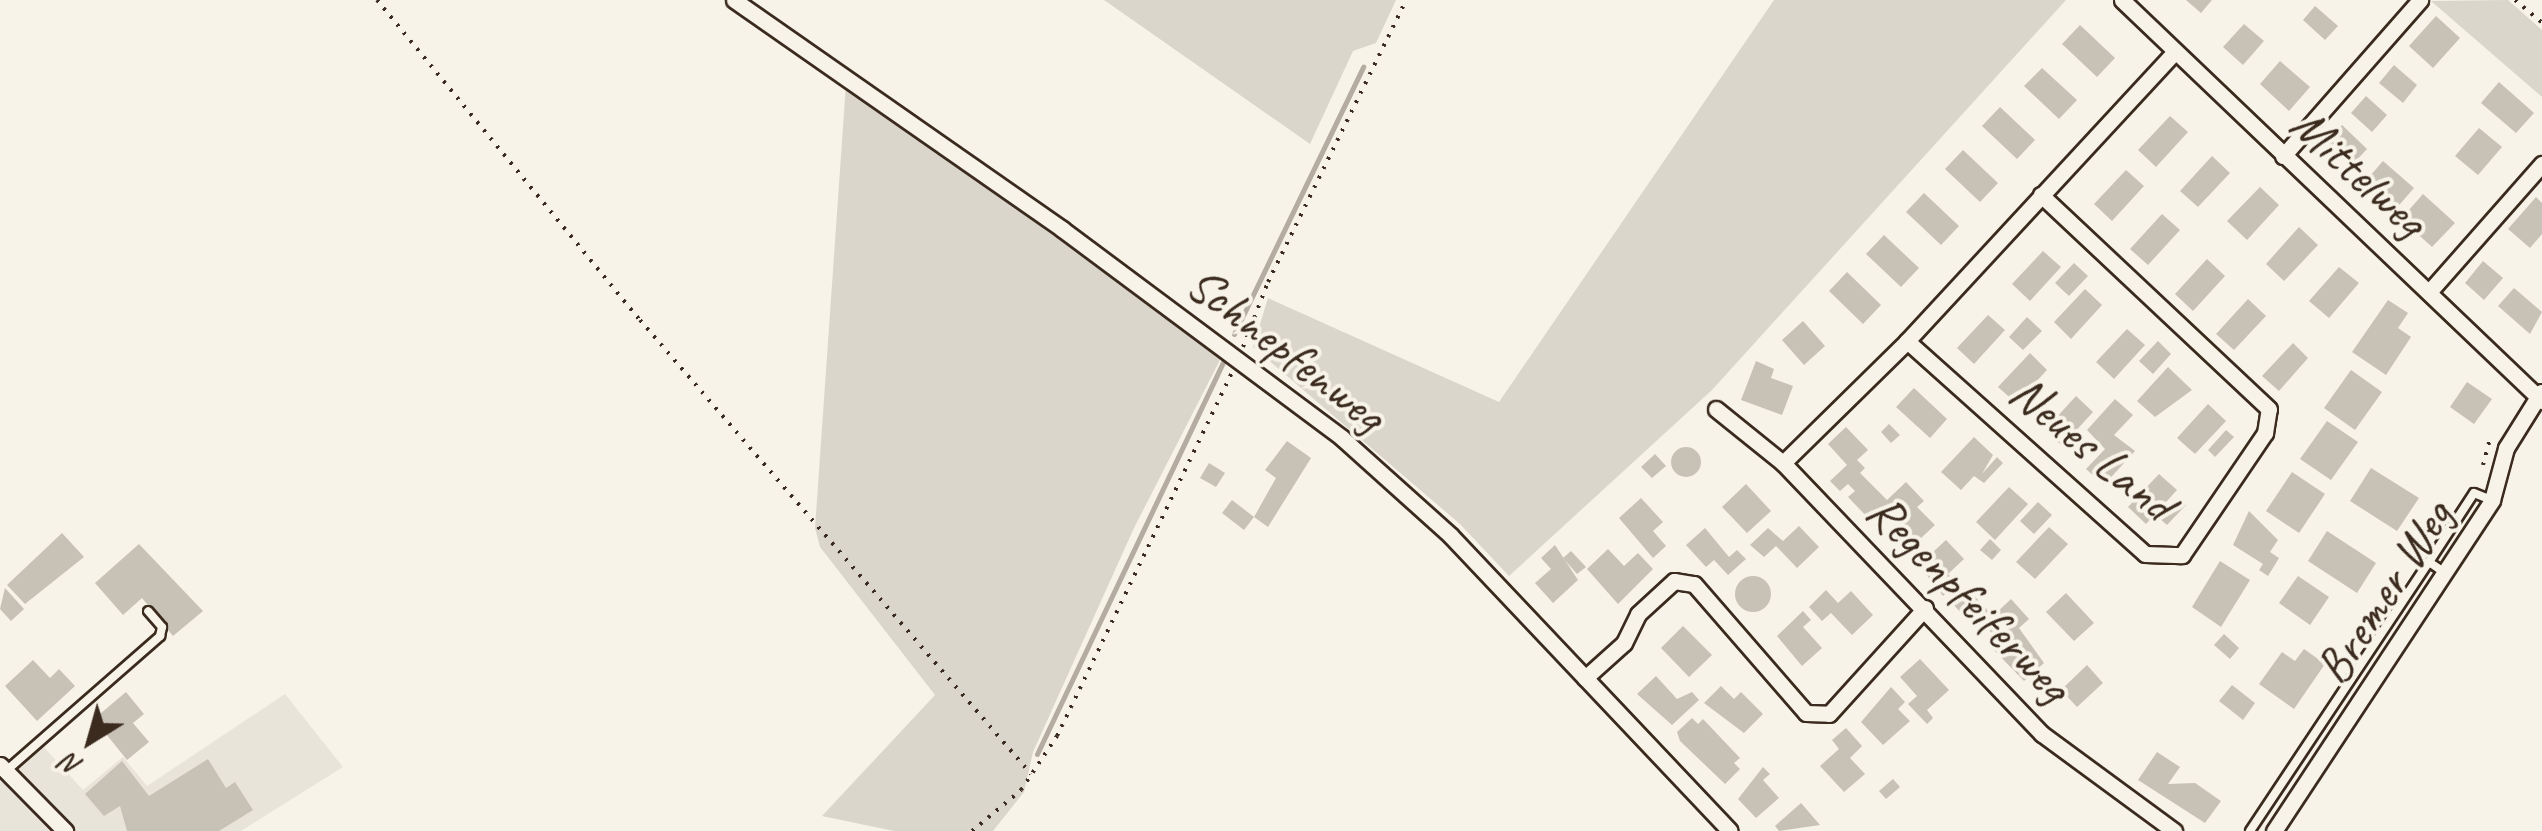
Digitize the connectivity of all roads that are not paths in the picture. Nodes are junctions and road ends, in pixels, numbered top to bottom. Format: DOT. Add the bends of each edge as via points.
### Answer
graph roads {
  1 [pos="734,0"];
  2 [pos="2420,0"];
  3 [pos="2131,3"];
  4 [pos="2175,52"];
  5 [pos="2283,156"];
  6 [pos="2542,164"];
  7 [pos="2041,195"];
  8 [pos="2429,292"];
  9 [pos="1908,341"];
  10 [pos="2540,396"];
  11 [pos="1716,408"];
  12 [pos="1783,463"];
  13 [pos="2492,500"];
  14 [pos="2429,562"];
  15 [pos="2444,572"];
  16 [pos="1925,608"];
  17 [pos="148,612"];
  18 [pos="1584,678"];
  19 [pos="2352,678"];
  20 [pos="2368,688"];
  21 [pos="3,768"];
  22 [pos="65,831"];
  23 [pos="1730,831"];
  24 [pos="2174,831"];
  25 [pos="2250,831"];
  26 [pos="2274,831"];
  1 -- 18 [label="street, Schnepfenweg" via="1342,438 1450,536"];
  2 -- 5 [label="street"];
  3 -- 4 [label="street, Mittelweg"];
  4 -- 5 [label="street, Mittelweg" via="2198,66"];
  4 -- 7 [label="street"];
  5 -- 8 [label="street, Mittelweg"];
  6 -- 8 [label="street"];
  7 -- 9 [label="street"];
  7 -- 9 [label="street, Neues Land" via="2269,409 2266,433 2182,555 2144,554"];
  8 -- 10 [label="street, Mittelweg"];
  9 -- 12 [label="street"];
  10 -- 13 [label="street, Bremer Weg" via="2506,448"];
  11 -- 12 [label="street, Regenpfeiferweg"];
  12 -- 16 [label="street, Regenpfeiferweg"];
  13 -- 14 [label="lane" via="2474,493"];
  13 -- 15 [label="street, Bremer Weg"];
  14 -- 15 [label="lane"];
  14 -- 19 [label="lane"];
  15 -- 20 [label="street, Bremer Weg"];
  16 -- 18 [label="street" via="1829,714 1806,713 1694,584 1674,582 1638,614 1624,643"];
  16 -- 24 [label="street, Regenpfeiferweg" via="2042,734"];
  17 -- 21 [label="lane" via="162,627 160,636"];
  18 -- 23 [label="street, Schnepfenweg"];
  19 -- 20 [label="lane"];
  19 -- 25 [label="lane"];
  20 -- 26 [label="street, Bremer Weg"];
  21 -- 22 [label="street"];
}
